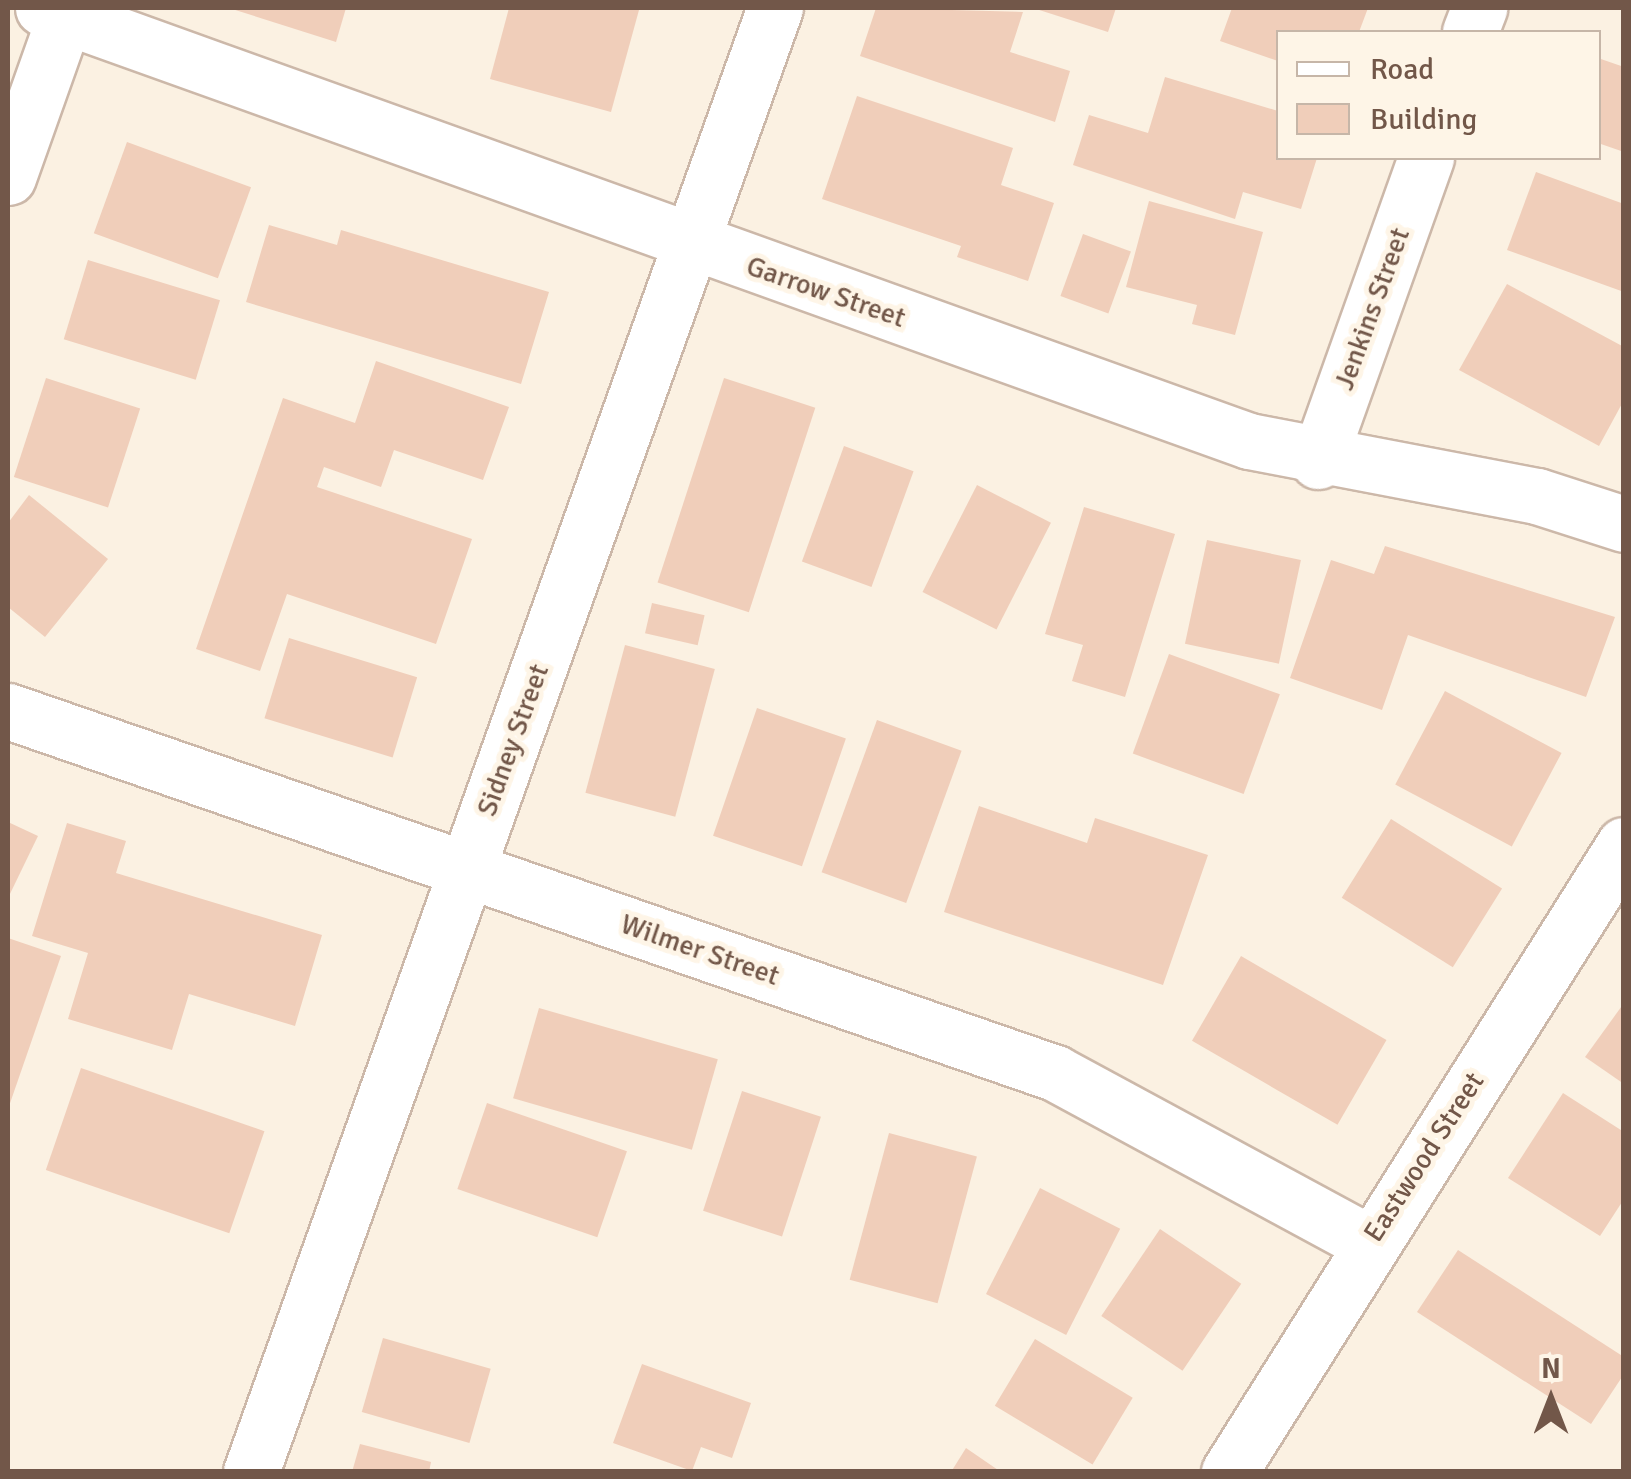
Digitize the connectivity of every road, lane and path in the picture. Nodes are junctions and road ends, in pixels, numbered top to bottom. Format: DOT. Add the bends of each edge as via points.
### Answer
graph roads {
  1 [pos="774,8"];
  2 [pos="59,10"];
  3 [pos="1425,160"];
  4 [pos="8,177"];
  5 [pos="690,245"];
  6 [pos="1318,461"];
  7 [pos="1624,524"];
  8 [pos="8,711"];
  9 [pos="1624,845"];
  10 [pos="467,869"];
  11 [pos="1368,1244"];
  12 [pos="251,1472"];
  13 [pos="1229,1472"];
  1 -- 5 [label="street, Sidney Street"];
  2 -- 4 [label="street"];
  2 -- 5 [label="street, Garrow Street"];
  3 -- 6 [label="street, Jenkins Street"];
  5 -- 6 [label="street, Garrow Street"];
  5 -- 10 [label="street, Sidney Street"];
  6 -- 7 [label="street, Garrow Street" via="1537,496"];
  8 -- 10 [label="street, Wilmer Street"];
  9 -- 11 [label="street, Eastwood Street"];
  10 -- 11 [label="street, Wilmer Street" via="1055,1073"];
  10 -- 12 [label="street, Sidney Street"];
  11 -- 13 [label="street, Eastwood Street"];
}
